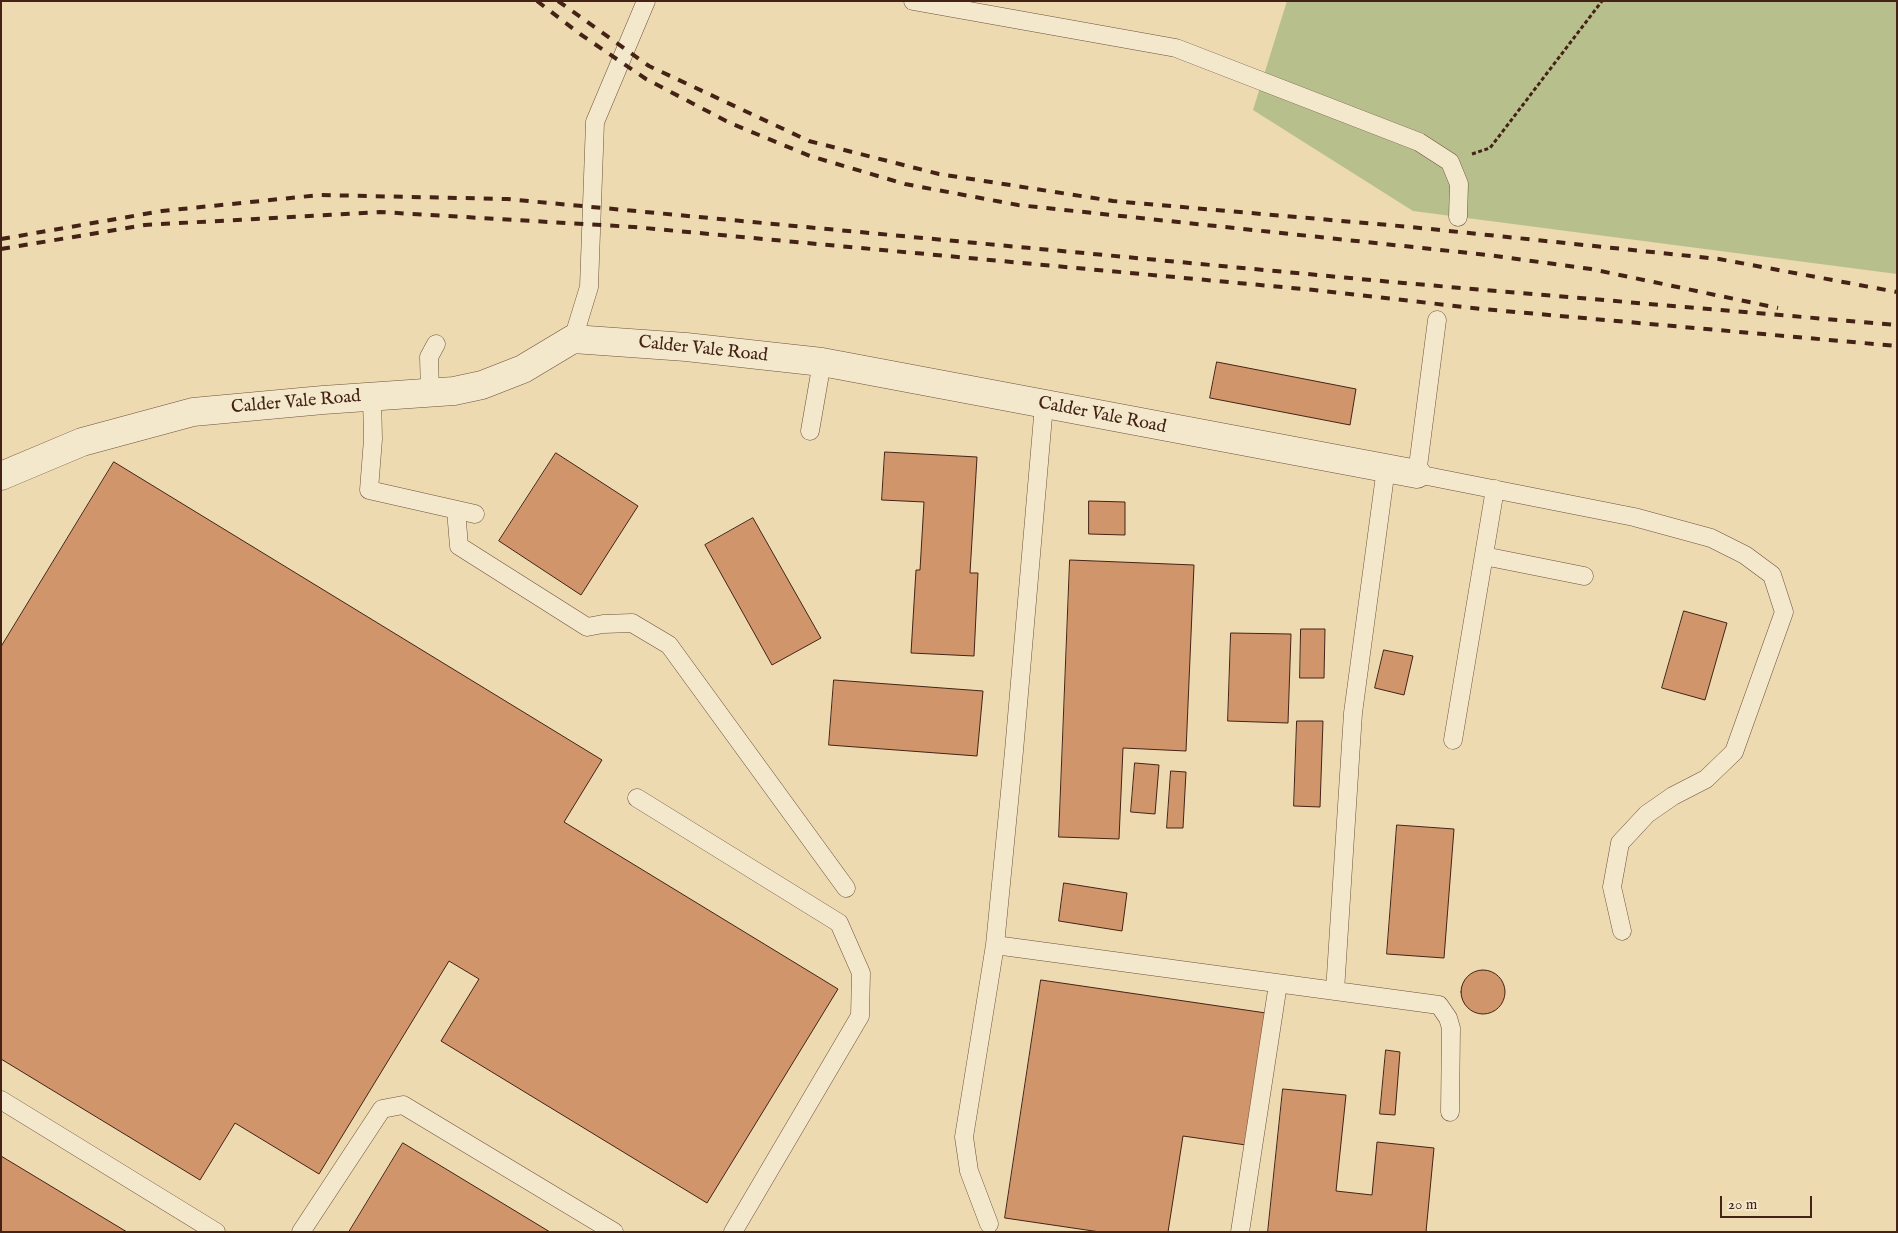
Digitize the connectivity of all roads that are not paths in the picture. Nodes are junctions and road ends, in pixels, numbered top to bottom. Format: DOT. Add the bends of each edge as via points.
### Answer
graph roads {
  1 [pos="646,1"];
  2 [pos="913,1"];
  3 [pos="1458,217"];
  4 [pos="1437,320"];
  5 [pos="573,339"];
  6 [pos="436,344"];
  7 [pos="822,362"];
  8 [pos="430,392"];
  9 [pos="372,396"];
  10 [pos="1044,405"];
  11 [pos="810,431"];
  12 [pos="1386,468"];
  13 [pos="1417,474"];
  14 [pos="1,476"];
  15 [pos="1495,489"];
  16 [pos="456,510"];
  17 [pos="475,514"];
  18 [pos="1484,556"];
  19 [pos="1584,576"];
  20 [pos="1452,740"];
  21 [pos="637,798"];
  22 [pos="846,888"];
  23 [pos="1622,931"];
  24 [pos="995,946"];
  25 [pos="1278,984"];
  26 [pos="1335,991"];
  27 [pos="1,1100"];
  28 [pos="1450,1112"];
  29 [pos="988,1224"];
  30 [pos="216,1232"];
  31 [pos="301,1232"];
  32 [pos="614,1232"];
  33 [pos="733,1232"];
  34 [pos="1240,1232"];
  1 -- 5 [label="lane" via="595,122 588,287"];
  2 -- 3 [label="lane" via="1176,48 1419,142 1450,162 1459,184"];
  4 -- 13 [label="lane"];
  5 -- 7 [label="street, Calder Vale Road"];
  5 -- 8 [label="street, Calder Vale Road" via="523,369 482,385"];
  6 -- 8 [label="lane" via="429,357"];
  7 -- 10 [label="street, Calder Vale Road"];
  7 -- 11 [label="lane"];
  8 -- 9 [label="street, Calder Vale Road"];
  9 -- 14 [label="street, Calder Vale Road" via="194,412 82,442"];
  9 -- 16 [label="lane" via="369,490"];
  10 -- 12 [label="street, Calder Vale Road"];
  10 -- 24 [label="lane"];
  12 -- 13 [label="street, Calder Vale Road"];
  12 -- 26 [label="lane" via="1353,713"];
  13 -- 15 [label="lane"];
  15 -- 18 [label="lane"];
  15 -- 23 [label="lane" via="1634,517 1711,538 1745,555 1772,575 1784,612 1734,752 1706,779 1648,814 1620,843 1612,887"];
  16 -- 17 [label="lane"];
  16 -- 22 [label="lane" via="460,546 588,627 632,623 669,645"];
  18 -- 19 [label="lane"];
  18 -- 20 [label="lane"];
  21 -- 33 [label="lane" via="839,923 861,973 860,1016"];
  24 -- 25 [label="lane"];
  24 -- 29 [label="lane" via="964,1137 969,1172"];
  25 -- 26 [label="lane"];
  25 -- 34 [label="lane"];
  26 -- 28 [label="lane" via="1439,1005 1451,1028"];
  27 -- 30 [label="lane"];
  31 -- 32 [label="lane" via="382,1109 403,1106"];
}
